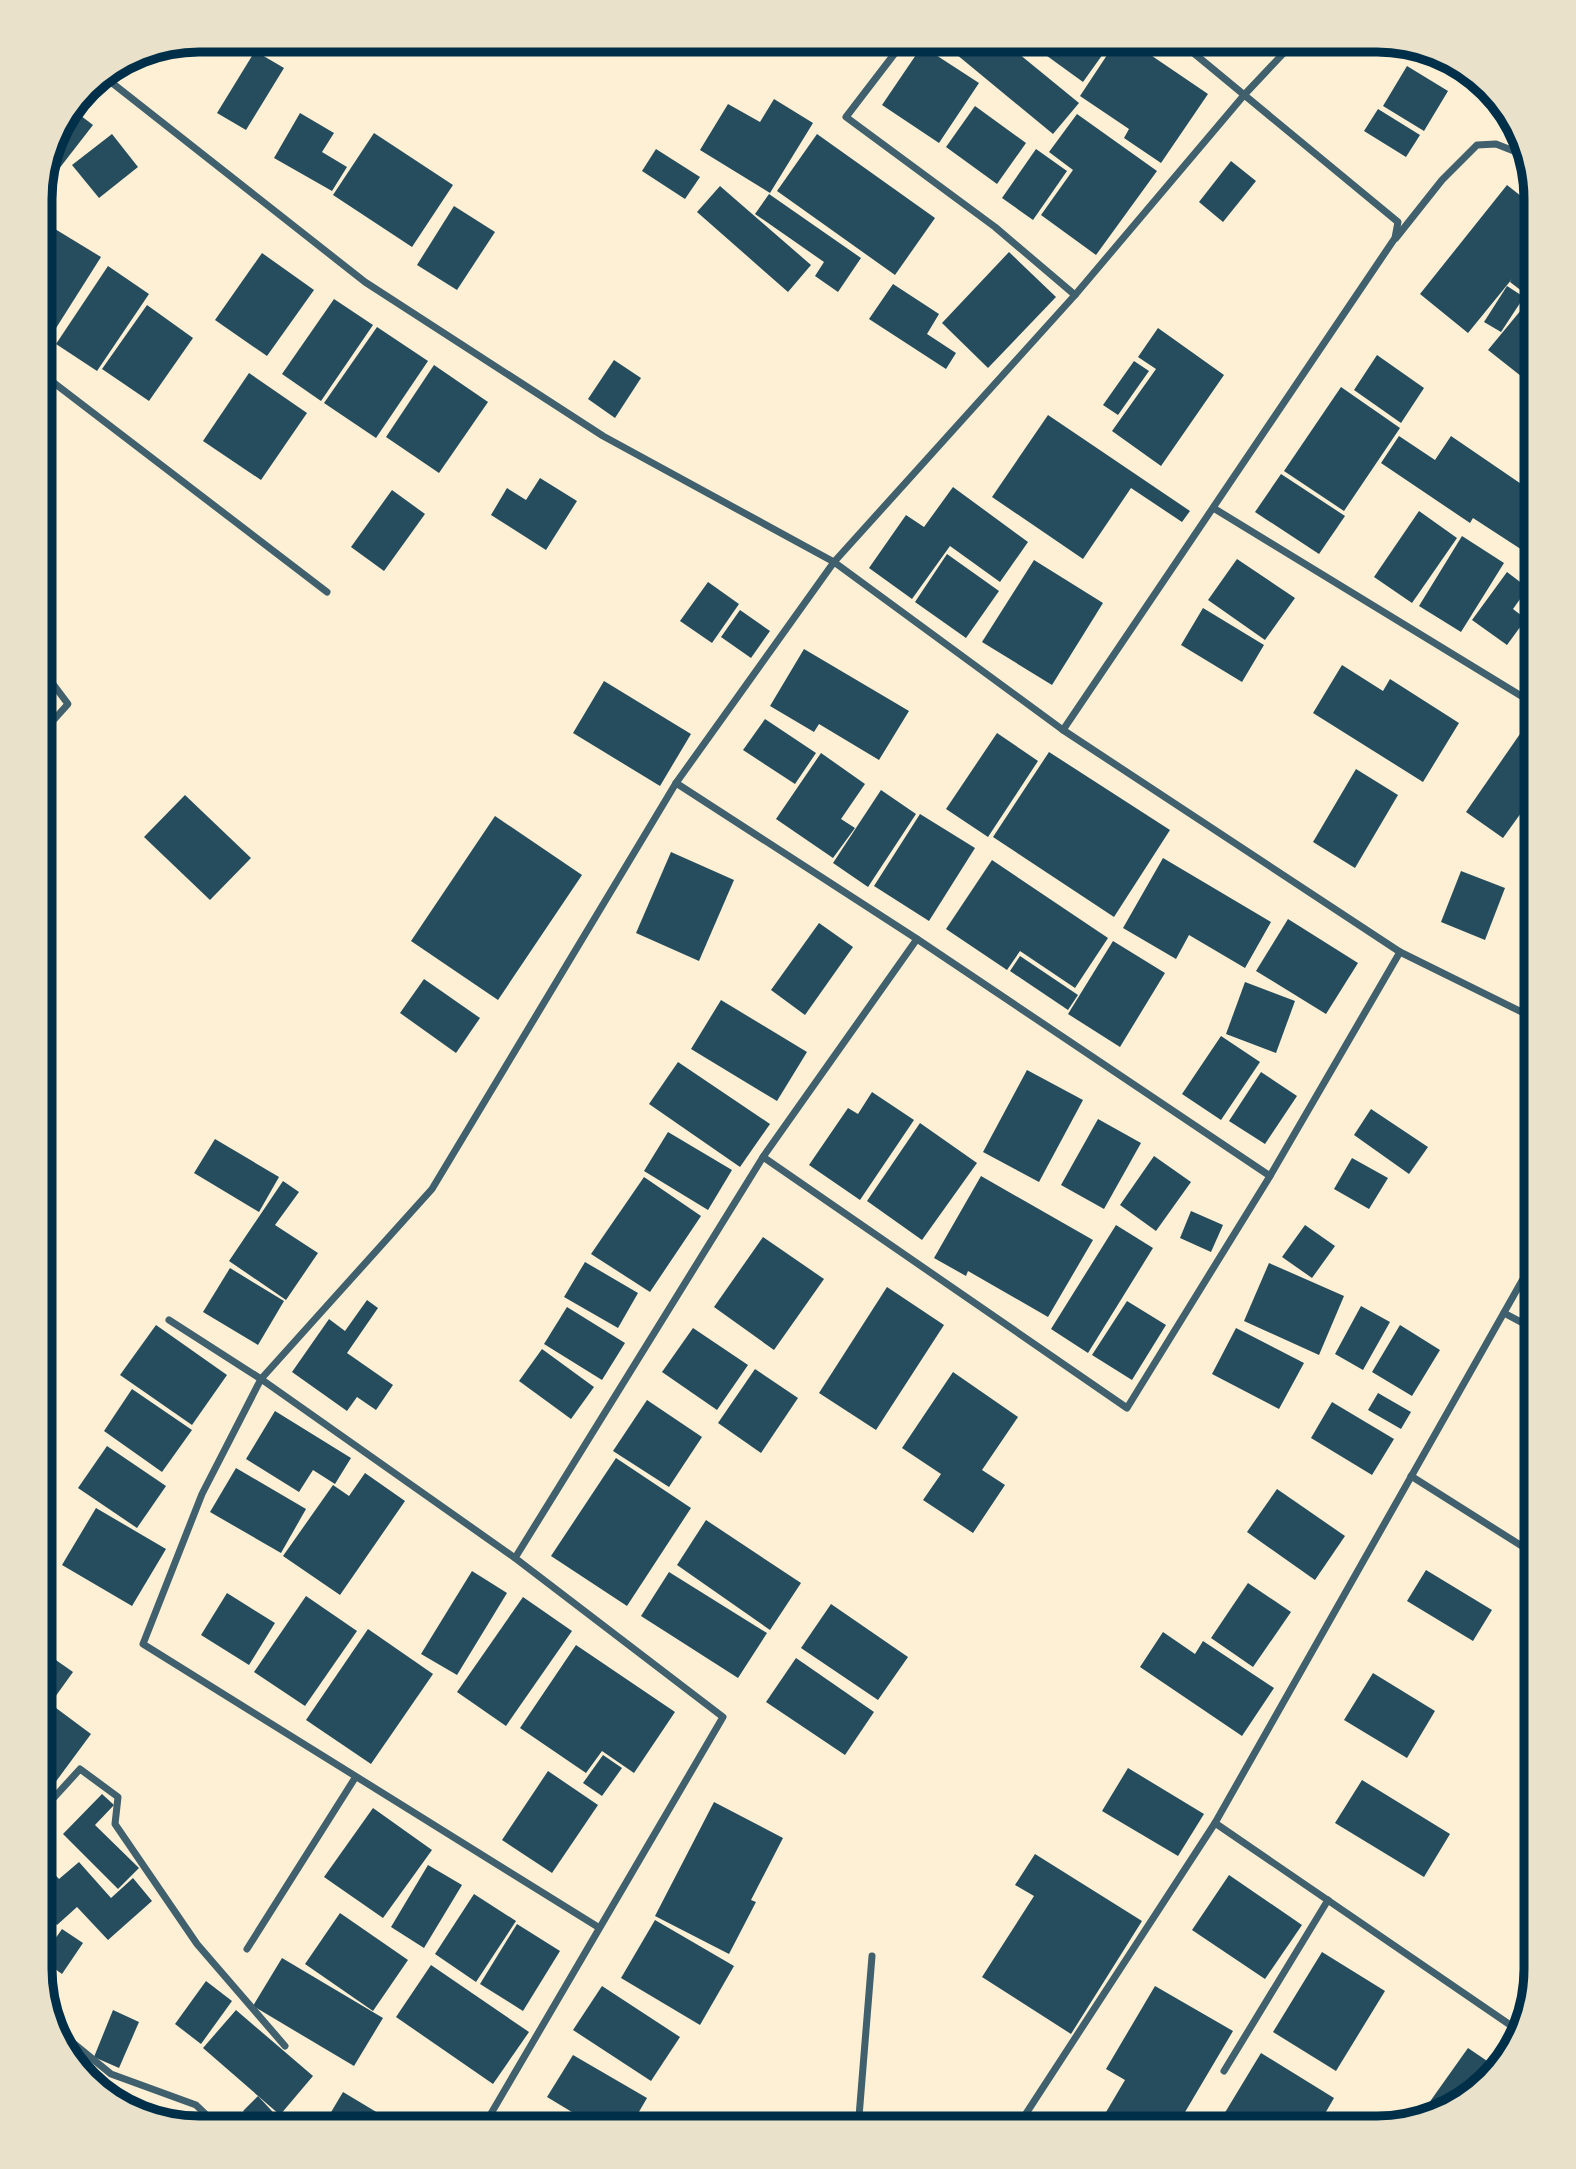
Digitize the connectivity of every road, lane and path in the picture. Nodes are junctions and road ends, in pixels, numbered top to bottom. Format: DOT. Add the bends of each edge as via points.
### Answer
graph roads {
  1 [pos="895,53"];
  2 [pos="1195,53"];
  3 [pos="1284,53"];
  4 [pos="111,82"];
  5 [pos="1245,94"];
  6 [pos="1515,151"];
  7 [pos="1395,238"];
  8 [pos="1075,295"];
  9 [pos="53,382"];
  10 [pos="1215,509"];
  11 [pos="834,562"];
  12 [pos="327,592"];
  13 [pos="53,684"];
  14 [pos="1524,698"];
  15 [pos="53,720"];
  16 [pos="1063,730"];
  17 [pos="676,783"];
  18 [pos="917,939"];
  19 [pos="1400,952"];
  20 [pos="1524,1013"];
  21 [pos="763,1157"];
  22 [pos="1270,1177"];
  23 [pos="1524,1277"];
  24 [pos="1504,1312"];
  25 [pos="169,1320"];
  26 [pos="1524,1324"];
  27 [pos="261,1379"];
  28 [pos="1411,1476"];
  29 [pos="1524,1547"];
  30 [pos="515,1558"];
  31 [pos="355,1778"];
  32 [pos="52,1800"];
  33 [pos="1215,1823"];
  34 [pos="1328,1900"];
  35 [pos="598,1927"];
  36 [pos="247,1949"];
  37 [pos="872,1956"];
  38 [pos="1512,2026"];
  39 [pos="71,2042"];
  40 [pos="285,2046"];
  41 [pos="1224,2071"];
  42 [pos="207,2116"];
  43 [pos="489,2116"];
  44 [pos="859,2116"];
  45 [pos="1024,2116"];
  1 -- 8 [label="street" via="846,117 995,227"];
  2 -- 5 [label="street"];
  3 -- 5 [label="street"];
  4 -- 11 [label="street" via="365,282 603,436"];
  5 -- 7 [label="street" via="1398,222"];
  5 -- 8 [label="street"];
  6 -- 7 [label="street" via="1496,144 1477,145"];
  7 -- 10 [label="street"];
  8 -- 11 [label="street"];
  9 -- 12 [label="street"];
  10 -- 14 [label="street"];
  10 -- 16 [label="street"];
  11 -- 16 [label="street"];
  11 -- 17 [label="street"];
  13 -- 15 [label="street" via="68,704"];
  16 -- 19 [label="street"];
  17 -- 18 [label="street"];
  17 -- 27 [label="street" via="432,1189"];
  18 -- 21 [label="street"];
  18 -- 22 [label="street"];
  19 -- 20 [label="street"];
  19 -- 22 [label="street"];
  21 -- 22 [label="street" via="1127,1408"];
  21 -- 30 [label="street"];
  23 -- 24 [label="street"];
  24 -- 26 [label="street"];
  24 -- 28 [label="street"];
  25 -- 27 [label="street"];
  27 -- 30 [label="street"];
  27 -- 31 [label="street" via="202,1494 143,1644"];
  28 -- 29 [label="street"];
  28 -- 33 [label="street"];
  30 -- 35 [label="street" via="723,1717"];
  31 -- 35 [label="street"];
  31 -- 36 [label="street"];
  32 -- 40 [label="street" via="80,1769 118,1797 115,1824 197,1944"];
  33 -- 34 [label="street"];
  33 -- 45 [label="street"];
  34 -- 38 [label="street"];
  34 -- 41 [label="street"];
  35 -- 43 [label="street"];
  37 -- 44 [label="street"];
  39 -- 42 [label="street" via="111,2074 196,2105"];
}
